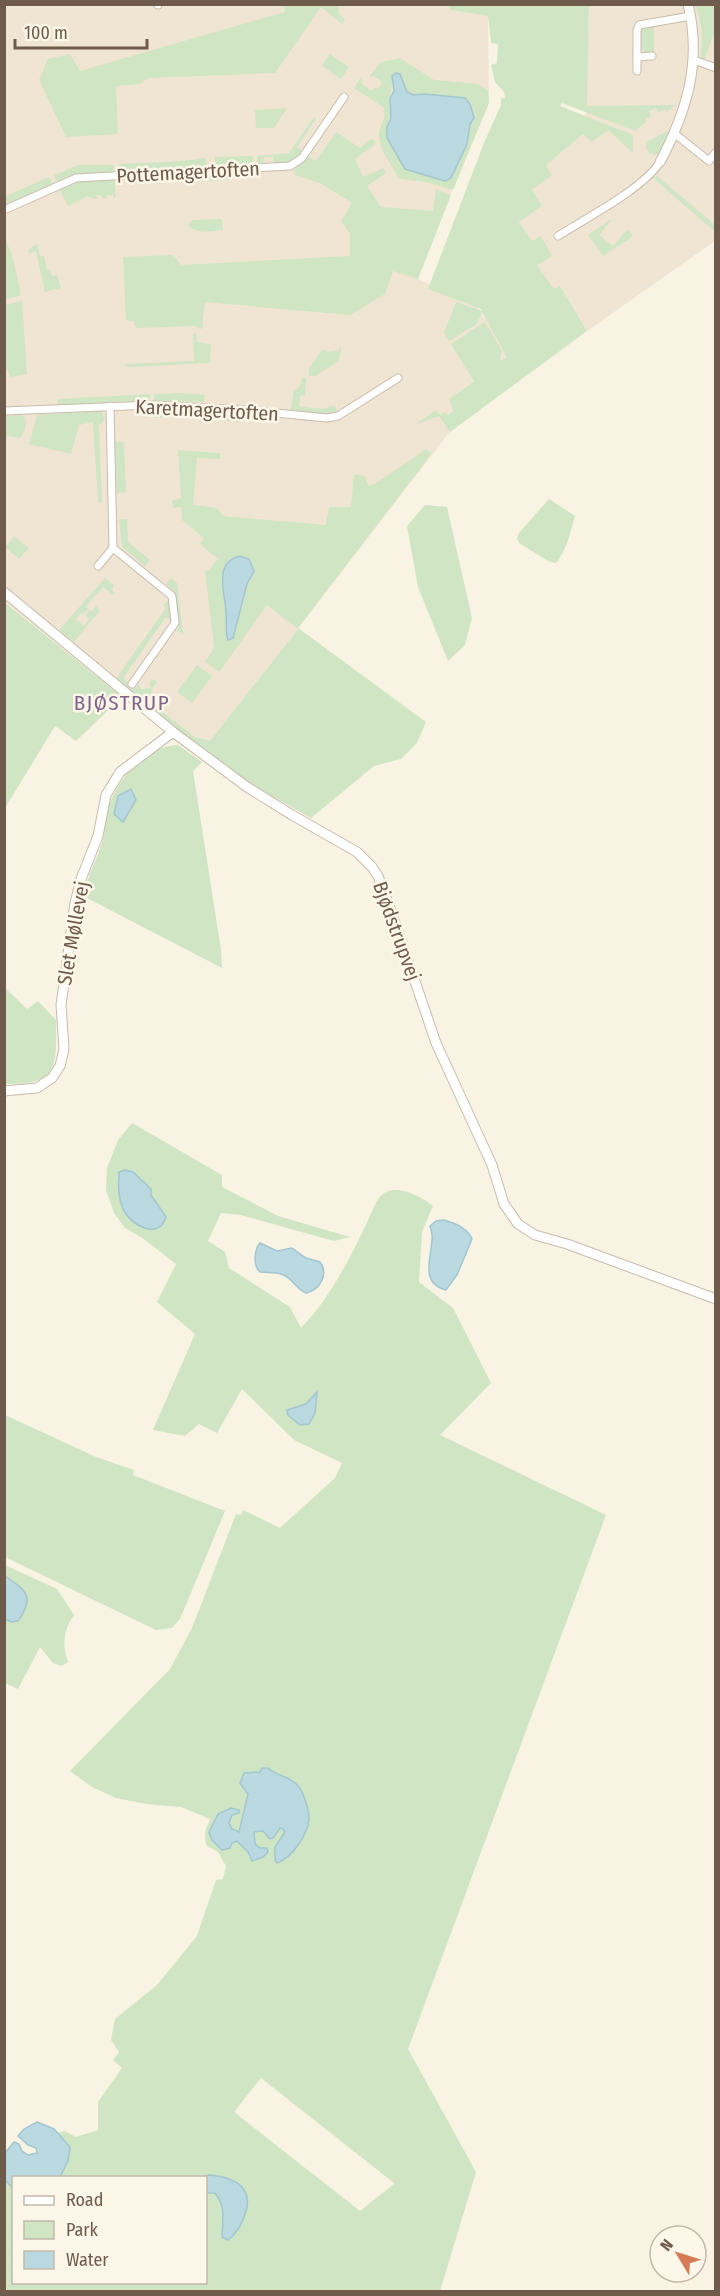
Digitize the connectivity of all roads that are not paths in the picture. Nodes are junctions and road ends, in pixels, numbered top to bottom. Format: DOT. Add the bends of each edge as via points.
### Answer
graph roads {
  1 [pos="688,4"];
  2 [pos="691,16"];
  3 [pos="652,56"];
  4 [pos="637,57"];
  5 [pos="694,60"];
  6 [pos="716,68"];
  7 [pos="637,71"];
  8 [pos="344,97"];
  9 [pos="675,134"];
  10 [pos="716,152"];
  11 [pos="660,162"];
  12 [pos="4,210"];
  13 [pos="558,236"];
  14 [pos="398,378"];
  15 [pos="110,406"];
  16 [pos="4,411"];
  17 [pos="113,548"];
  18 [pos="98,566"];
  19 [pos="4,592"];
  20 [pos="132,684"];
  21 [pos="173,732"];
  22 [pos="4,1091"];
  23 [pos="716,1299"];
  1 -- 2 [label="street"];
  2 -- 4 [label="street" via="639,25"];
  2 -- 5 [label="street"];
  3 -- 4 [label="street"];
  4 -- 7 [label="street"];
  5 -- 6 [label="street"];
  5 -- 9 [label="street" via="687,102"];
  8 -- 12 [label="street, Pottemagertoften" via="302,158 290,166 76,178"];
  9 -- 10 [label="street" via="709,161"];
  9 -- 11 [label="street"];
  11 -- 13 [label="street" via="622,196"];
  14 -- 15 [label="street, Karetmagertoften" via="338,416 327,418 208,407"];
  15 -- 16 [label="street, Karetmagertoften"];
  15 -- 17 [label="street"];
  17 -- 18 [label="street"];
  17 -- 20 [label="street" via="172,596 175,623"];
  19 -- 21 [label="street, Bjødstrupvej"];
  21 -- 22 [label="street, Slet Møllevej" via="120,772 106,795 98,836 75,903 61,1005 64,1049 60,1066 52,1078 37,1088"];
  21 -- 23 [label="street, Bjødstrupvej" via="248,787 357,852 372,867 436,1042 492,1165 504,1204 518,1224 535,1235"];
}
